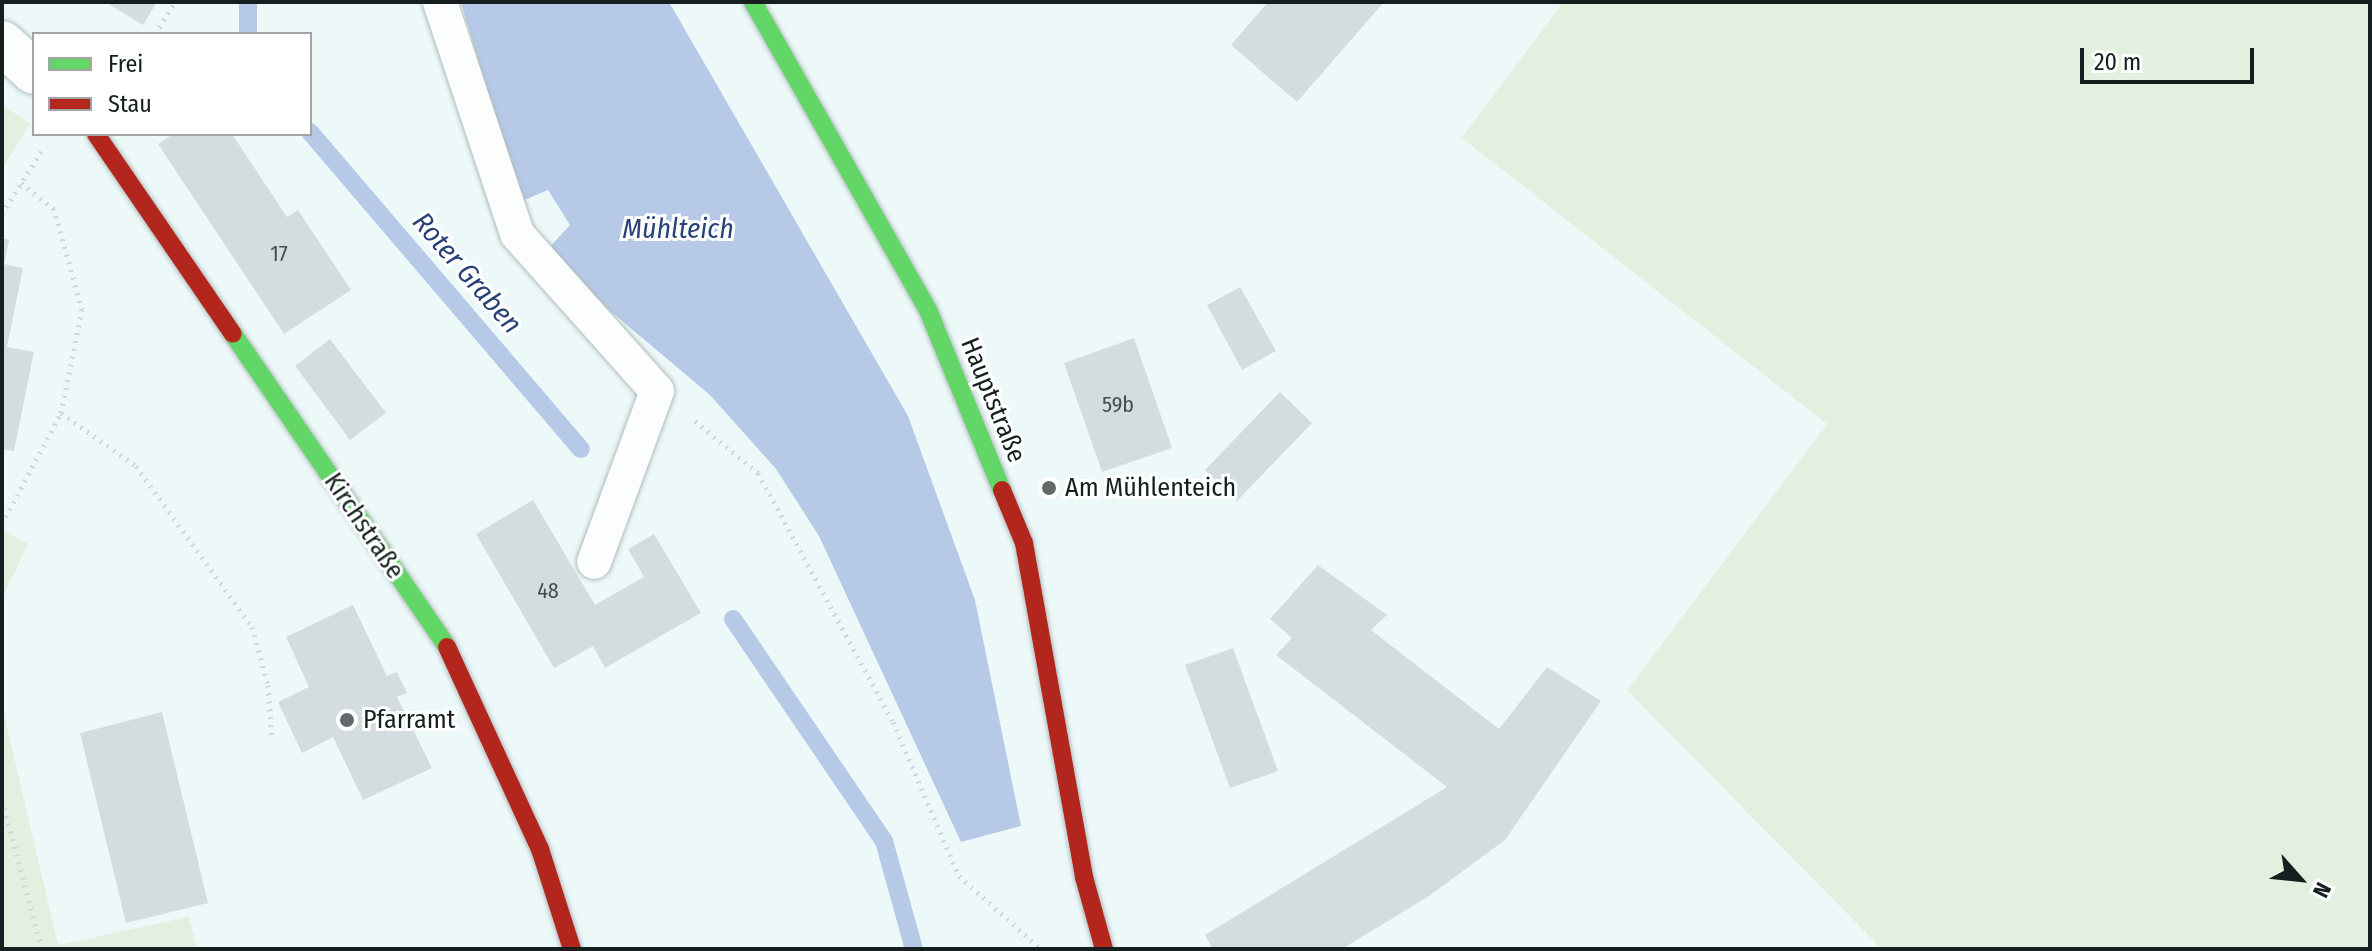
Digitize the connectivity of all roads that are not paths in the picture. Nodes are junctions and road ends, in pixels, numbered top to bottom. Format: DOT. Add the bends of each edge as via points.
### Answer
graph roads {
  1 [pos="440,2"];
  2 [pos="753,2"];
  3 [pos="2,43"];
  4 [pos="32,70"];
  5 [pos="97,136"];
  6 [pos="594,562"];
  7 [pos="572,949"];
  8 [pos="1104,949"];
  1 -- 6 [label="lane" via="517,234 657,391"];
  2 -- 8 [label="street, Hauptstraße" via="928,310 1024,543 1084,877"];
  3 -- 4 [label="street"];
  5 -- 7 [label="street, Kirchstraße" via="459,664 540,849"];
}
